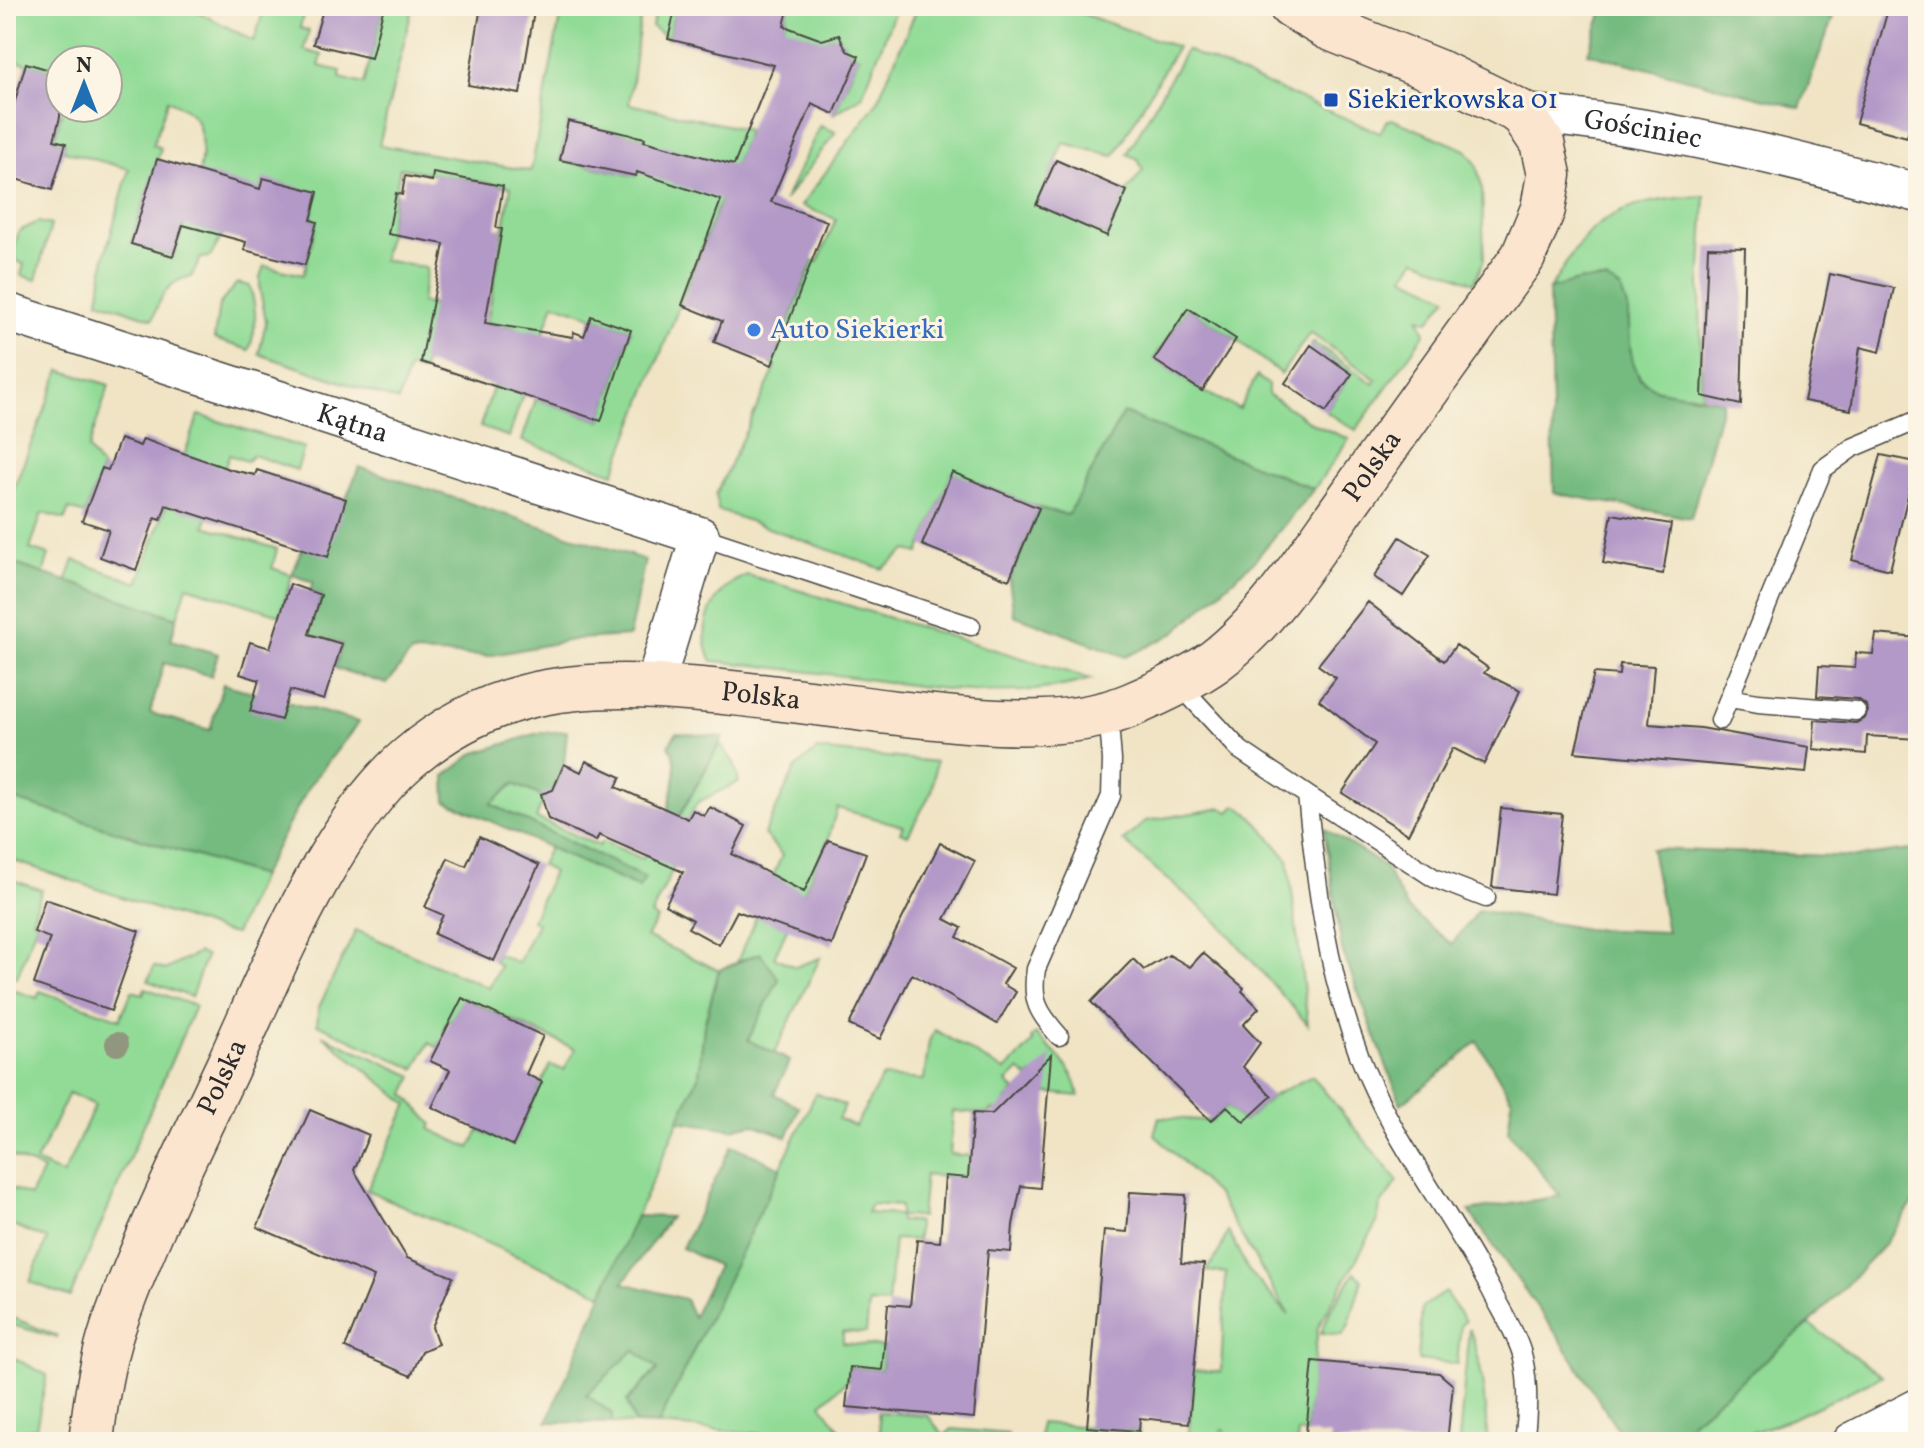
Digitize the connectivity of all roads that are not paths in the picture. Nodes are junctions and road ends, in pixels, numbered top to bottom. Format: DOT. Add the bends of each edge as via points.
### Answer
graph roads {
  1 [pos="1291,6"];
  2 [pos="1522,113"];
  3 [pos="1918,193"];
  4 [pos="6,312"];
  5 [pos="1918,420"];
  6 [pos="700,536"];
  7 [pos="971,626"];
  8 [pos="1178,683"];
  9 [pos="654,687"];
  10 [pos="1729,698"];
  11 [pos="1108,711"];
  12 [pos="1856,711"];
  13 [pos="1720,720"];
  14 [pos="1307,795"];
  15 [pos="1486,898"];
  16 [pos="1059,1036"];
  17 [pos="1918,1408"];
  18 [pos="91,1442"];
  19 [pos="1524,1442"];
  20 [pos="1852,1442"];
  1 -- 2 [label="street, Gościniec"];
  2 -- 3 [label="street, Gościniec" via="1644,128"];
  2 -- 8 [label="street, Polska" via="1542,143 1549,175 1543,209 1523,257 1254,625 1215,661"];
  4 -- 6 [label="street, Kątna"];
  5 -- 10 [label="lane" via="1852,448 1823,469"];
  6 -- 7 [label="lane, Kątna"];
  6 -- 9 [label="street"];
  8 -- 11 [label="street, Polska"];
  8 -- 14 [label="lane" via="1240,750"];
  9 -- 11 [label="street, Polska" via="972,722 1070,720"];
  9 -- 18 [label="street, Polska" via="577,686 528,694 474,714 406,761 352,823 292,929 137,1267 109,1343"];
  10 -- 12 [label="lane"];
  10 -- 13 [label="lane"];
  11 -- 16 [label="lane" via="1111,796 1033,986 1040,1015"];
  14 -- 15 [label="lane" via="1434,878"];
  14 -- 19 [label="lane" via="1319,907 1358,1055 1389,1124 1473,1257 1523,1355"];
  17 -- 20 [label="street"];
}
